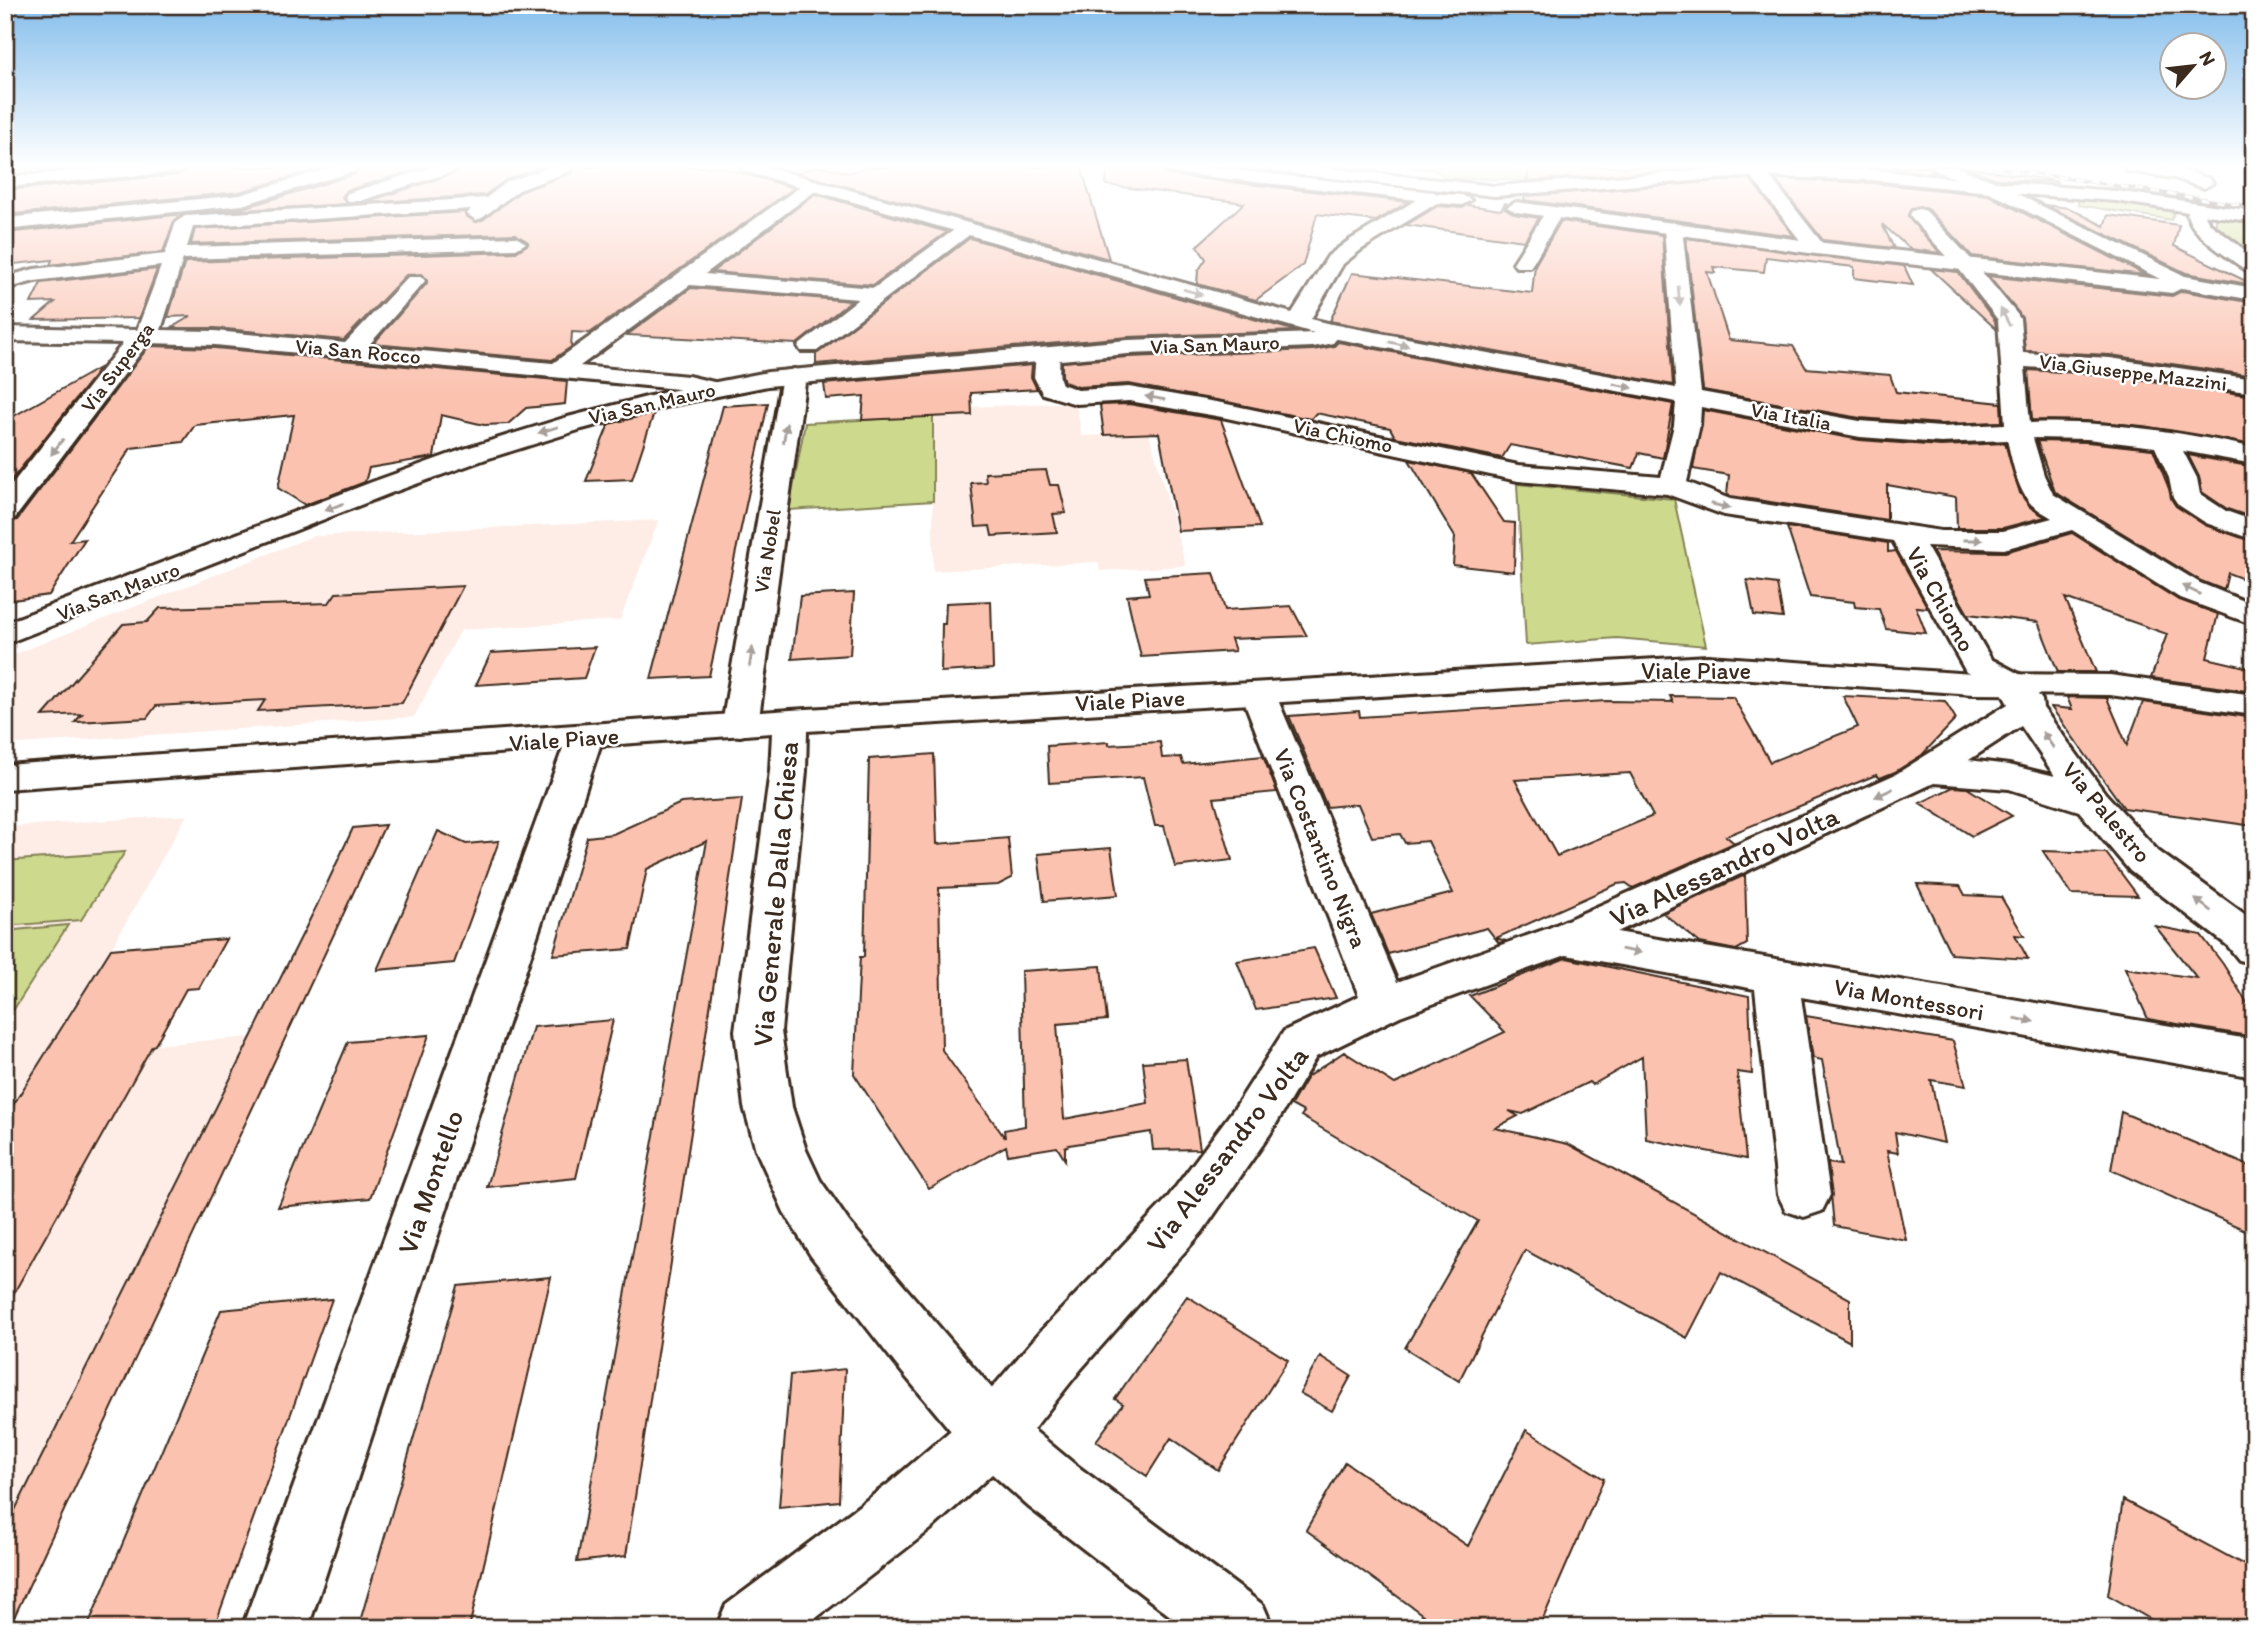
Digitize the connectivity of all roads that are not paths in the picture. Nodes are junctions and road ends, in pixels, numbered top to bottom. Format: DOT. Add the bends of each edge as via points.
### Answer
graph roads {
  1 [pos="179,243"];
  2 [pos="511,243"];
  3 [pos="734,243"];
  4 [pos="949,243"];
  5 [pos="1018,243"];
  6 [pos="1361,243"];
  7 [pos="1535,243"];
  8 [pos="1674,243"];
  9 [pos="1782,243"];
  10 [pos="1812,243"];
  11 [pos="1945,243"];
  12 [pos="2099,243"];
  13 [pos="2223,243"];
  14 [pos="1816,248"];
  15 [pos="175,256"];
  16 [pos="1523,263"];
  17 [pos="1965,264"];
  18 [pos="2254,267"];
  19 [pos="686,278"];
  20 [pos="415,281"];
  21 [pos="5,283"];
  22 [pos="2176,284"];
  23 [pos="878,295"];
  24 [pos="2254,296"];
  25 [pos="1298,322"];
  26 [pos="1332,331"];
  27 [pos="5,334"];
  28 [pos="145,336"];
  29 [pos="809,346"];
  30 [pos="351,350"];
  31 [pos="1048,354"];
  32 [pos="2013,359"];
  33 [pos="559,370"];
  34 [pos="794,376"];
  35 [pos="2254,386"];
  36 [pos="709,388"];
  37 [pos="1689,399"];
  38 [pos="2018,432"];
  39 [pos="2164,440"];
  40 [pos="2254,456"];
  41 [pos="1672,486"];
  42 [pos="5,512"];
  43 [pos="2076,520"];
  44 [pos="2254,531"];
  45 [pos="1905,536"];
  46 [pos="2254,616"];
  47 [pos="5,634"];
  48 [pos="1258,693"];
  49 [pos="2020,696"];
  50 [pos="2254,705"];
  51 [pos="790,721"];
  52 [pos="740,725"];
  53 [pos="585,737"];
  54 [pos="1922,771"];
  55 [pos="5,777"];
  56 [pos="2092,802"];
  57 [pos="1564,939"];
  58 [pos="2254,949"];
  59 [pos="1776,976"];
  60 [pos="1384,1004"];
  61 [pos="2254,1059"];
  62 [pos="1804,1195"];
  63 [pos="992,1434"];
  64 [pos="275,1628"];
  65 [pos="749,1628"];
  66 [pos="1240,1628"];
  1 -- 15 [label="street, Via Superga"];
  2 -- 15 [label="street"];
  3 -- 19 [label="street"];
  4 -- 23 [label="street"];
  5 -- 25 [label="street, Via Italia, one-way"];
  6 -- 25 [label="street" via="1335,260"];
  7 -- 16 [label="street"];
  8 -- 37 [label="street, one-way"];
  9 -- 14 [label="street"];
  10 -- 14 [label="street"];
  11 -- 17 [label="street"];
  12 -- 22 [label="street"];
  13 -- 18 [label="street"];
  14 -- 17 [label="street"];
  15 -- 21 [label="street"];
  15 -- 28 [label="street, Via Superga"];
  17 -- 22 [label="street"];
  32 -- 17 [label="street, one-way" via="2009,319"];
  19 -- 23 [label="street"];
  19 -- 33 [label="street"];
  20 -- 30 [label="street"];
  22 -- 24 [label="street"];
  23 -- 29 [label="street"];
  25 -- 26 [label="street, Via Italia"];
  26 -- 31 [label="street, Via San Mauro" via="1313,341"];
  26 -- 37 [label="street, Via Italia, one-way"];
  27 -- 28 [label="street, Via San Rocco"];
  28 -- 30 [label="street, Via San Rocco"];
  28 -- 42 [label="street, Via Superga, one-way" via="133,345"];
  30 -- 33 [label="street, Via San Rocco"];
  31 -- 34 [label="street, Via San Mauro"];
  41 -- 31 [label="street, Via Chiomo, one-way" via="1518,473 1129,394 1076,397 1052,390 1046,377"];
  32 -- 35 [label="street, Via Giuseppe Mazzini" via="2110,365"];
  32 -- 38 [label="street"];
  33 -- 36 [label="street, Via San Rocco"];
  34 -- 36 [label="street, Via San Mauro"];
  52 -- 34 [label="street, Via Nobel, one-way"];
  36 -- 47 [label="street, Via San Mauro, one-way" via="580,419 462,459"];
  37 -- 38 [label="street, Via Italia" via="1860,429 1941,435"];
  37 -- 41 [label="street"];
  38 -- 39 [label="street, Via Italia" via="2087,431"];
  38 -- 43 [label="street" via="2042,499"];
  39 -- 40 [label="street, Via Italia"];
  39 -- 44 [label="street" via="2187,498 2216,517"];
  41 -- 45 [label="street, Via Chiomo, one-way" via="1724,507"];
  45 -- 43 [label="street, Via Chiomo, one-way" via="2004,540"];
  46 -- 43 [label="street, one-way" via="2189,590"];
  45 -- 49 [label="street, Via Chiomo" via="1978,665"];
  48 -- 49 [label="street, Viale Piave" via="1708,666 1973,684"];
  48 -- 51 [label="street, Viale Piave"];
  48 -- 60 [label="street, Via Costantino Nigra"];
  49 -- 50 [label="street, Viale Piave" via="2110,685"];
  49 -- 54 [label="street, Via Alessandro Volta"];
  56 -- 49 [label="street, Via Palestro, one-way"];
  51 -- 52 [label="street, Viale Piave"];
  51 -- 63 [label="street, Via Generale Dalla Chiesa" via="758,1031 768,1107 802,1196 831,1239"];
  52 -- 53 [label="street, Viale Piave"];
  53 -- 55 [label="street, Viale Piave"];
  53 -- 64 [label="street, Via Montello"];
  54 -- 56 [label="street" via="2012,775"];
  54 -- 57 [label="street, Via Alessandro Volta, one-way" via="1909,782"];
  58 -- 56 [label="street, Via Palestro, one-way" via="2242,934 2144,861"];
  57 -- 59 [label="street, Via Montessori, one-way"];
  57 -- 60 [label="street, Via Alessandro Volta"];
  59 -- 61 [label="street, Via Montessori, one-way"];
  59 -- 62 [label="street"];
  60 -- 63 [label="street, Via Alessandro Volta" via="1300,1044 1253,1120 1184,1216 1061,1350"];
  63 -- 65 [label="street, Via Alessandro Volta" via="909,1507"];
  63 -- 66 [label="street, Via Generale Dalla Chiesa" via="1051,1485"];
}
